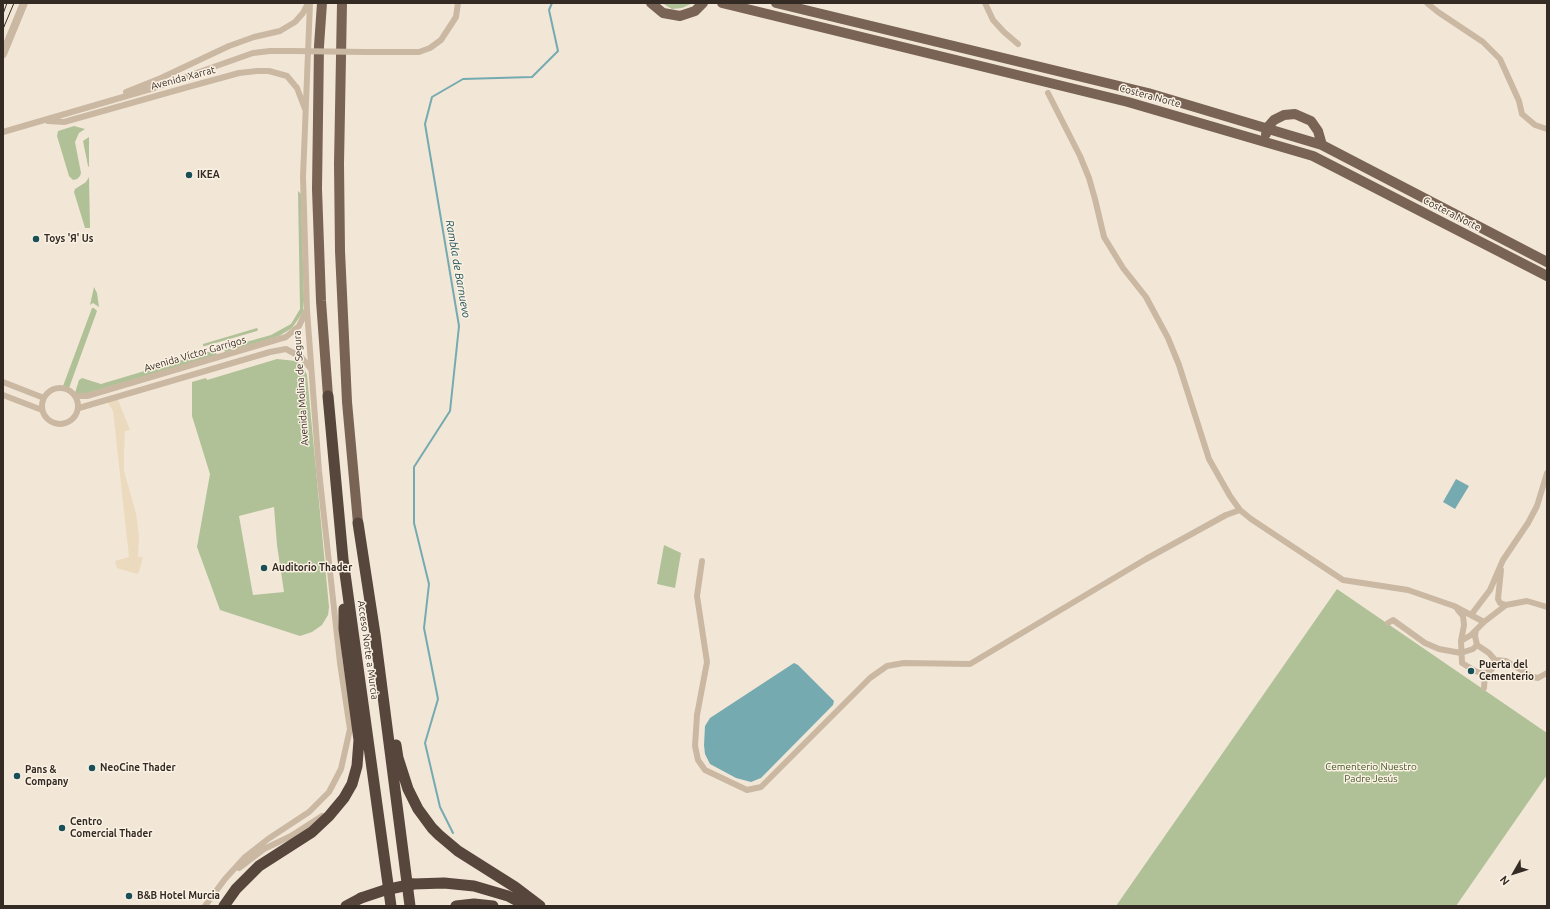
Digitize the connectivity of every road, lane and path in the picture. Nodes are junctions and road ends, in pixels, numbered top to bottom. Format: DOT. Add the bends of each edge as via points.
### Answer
graph roads {
  1 [pos="24,3"];
  2 [pos="309,3"];
  3 [pos="322,3"];
  4 [pos="342,3"];
  5 [pos="458,3"];
  6 [pos="651,3"];
  7 [pos="703,3"];
  8 [pos="722,3"];
  9 [pos="776,3"];
  10 [pos="984,3"];
  11 [pos="1428,3"];
  12 [pos="1018,44"];
  13 [pos="3,54"];
  14 [pos="1048,93"];
  15 [pos="84,109"];
  16 [pos="306,112"];
  17 [pos="44,120"];
  18 [pos="1268,128"];
  19 [pos="1547,129"];
  20 [pos="3,132"];
  21 [pos="1265,141"];
  22 [pos="1322,145"];
  23 [pos="1547,262"];
  24 [pos="1547,276"];
  25 [pos="307,310"];
  26 [pos="311,369"];
  27 [pos="3,382"];
  28 [pos="3,395"];
  29 [pos="75,396"];
  30 [pos="328,396"];
  31 [pos="44,398"];
  32 [pos="79,408"];
  33 [pos="42,410"];
  34 [pos="1547,473"];
  35 [pos="1240,510"];
  36 [pos="358,523"];
  37 [pos="343,559"];
  38 [pos="702,560"];
  39 [pos="1503,560"];
  40 [pos="1506,605"];
  41 [pos="1454,606"];
  42 [pos="1547,607"];
  43 [pos="1471,615"];
  44 [pos="1484,622"];
  45 [pos="1388,623"];
  46 [pos="1476,630"];
  47 [pos="375,634"];
  48 [pos="1461,641"];
  49 [pos="1477,646"];
  50 [pos="1461,653"];
  51 [pos="1495,660"];
  52 [pos="1547,673"];
  53 [pos="1485,674"];
  54 [pos="1484,688"];
  55 [pos="344,798"];
  56 [pos="225,879"];
  57 [pos="205,906"];
  58 [pos="224,906"];
  59 [pos="346,906"];
  60 [pos="391,906"];
  61 [pos="405,906"];
  62 [pos="410,906"];
  63 [pos="456,906"];
  64 [pos="492,906"];
  65 [pos="527,906"];
  66 [pos="540,906"];
  1 -- 13 [label="street"];
  2 -- 15 [label="street, Avenida Xarrat" via="295,22 280,31 229,46 161,78"];
  2 -- 16 [label="street, Avenida Molina de Segura"];
  3 -- 30 [label="main road" via="317,189"];
  4 -- 36 [label="main road" via="340,251 347,402"];
  5 -- 15 [label="street, Avenida Xarrat, bridge" via="456,17 441,40 419,52 253,53 154,88"];
  6 -- 7 [label="main road" via="664,13 680,16 695,11"];
  8 -- 21 [label="main road, Costera Norte" via="1128,102"];
  9 -- 18 [label="main road, Costera Norte" via="1148,93"];
  10 -- 12 [label="street" via="993,20"];
  11 -- 19 [label="street" via="1483,42 1500,59 1519,101 1522,114 1535,125"];
  14 -- 35 [label="street" via="1089,178 1104,237 1123,268 1146,297 1165,332 1179,365 1209,459"];
  15 -- 17 [label="street, Avenida Xarrat"];
  16 -- 17 [label="street, Avenida Xarrat" via="297,88 287,76 257,71 240,73 64,122"];
  16 -- 25 [label="street, Avenida Molina de Segura" via="303,177"];
  17 -- 20 [label="street, Avenida Xarrat"];
  18 -- 21 [label="main road"];
  18 -- 22 [label="main road, Costera Norte"];
  18 -- 22 [label="main road" via="1274,120 1284,115 1300,115 1314,124"];
  21 -- 24 [label="main road, Costera Norte" via="1313,156"];
  22 -- 23 [label="main road, Costera Norte"];
  25 -- 26 [label="street, Avenida Molina de Segura"];
  25 -- 29 [label="street, Avenida Víctor Garrigos" via="299,326 286,338 87,396"];
  26 -- 32 [label="street, Avenida Víctor Garrigos" via="301,357 286,348"];
  26 -- 56 [label="street, Avenida Molina de Segura" via="340,663 350,729 341,769 328,792 308,812 245,857"];
  27 -- 31 [label="street"];
  28 -- 33 [label="street"];
  29 -- 31 [label="street" via="66,388 59,388 53,389"];
  29 -- 32 [label="street"];
  30 -- 37 [label="highway, Acceso Norte a Murcia"];
  31 -- 33 [label="street"];
  32 -- 33 [label="street" via="74,419 62,424 49,420"];
  34 -- 39 [label="street" via="1537,506"];
  35 -- 38 [label="street" via="1226,515 1146,559 970,664 904,662 886,666 870,678 761,787 747,790 705,770 698,760 695,746 697,715 706,662 697,596"];
  35 -- 41 [label="street" via="1343,580 1408,590"];
  36 -- 47 [label="highway"];
  36 -- 61 [label="highway, Acceso Norte a Murcia"];
  37 -- 55 [label="highway" via="344,628 359,740 357,766 352,784"];
  37 -- 60 [label="highway, Acceso Norte a Murcia"];
  39 -- 40 [label="street" via="1497,595 1500,603"];
  39 -- 43 [label="street" via="1490,590"];
  40 -- 42 [label="street" via="1527,602"];
  40 -- 44 [label="street"];
  41 -- 43 [label="street"];
  41 -- 48 [label="street" via="1463,616"];
  43 -- 44 [label="street"];
  44 -- 46 [label="street"];
  45 -- 50 [label="street" via="1393,620 1439,649"];
  46 -- 48 [label="street"];
  46 -- 49 [label="street"];
  47 -- 62 [label="highway"];
  47 -- 66 [label="highway" via="398,758 408,789 418,809 446,842"];
  48 -- 50 [label="street"];
  49 -- 50 [label="street"];
  49 -- 51 [label="street"];
  50 -- 53 [label="street" via="1462,663 1475,672"];
  51 -- 52 [label="street" via="1506,660 1533,677 1538,678"];
  51 -- 53 [label="street" via="1492,669"];
  53 -- 54 [label="street"];
  55 -- 56 [label="street" via="317,820 264,849"];
  55 -- 58 [label="highway" via="312,832 260,866 236,889"];
  56 -- 57 [label="street"];
  59 -- 65 [label="highway, bridge" via="385,890 413,884 444,882 474,886 508,896"];
  63 -- 64 [label="highway"];
}
